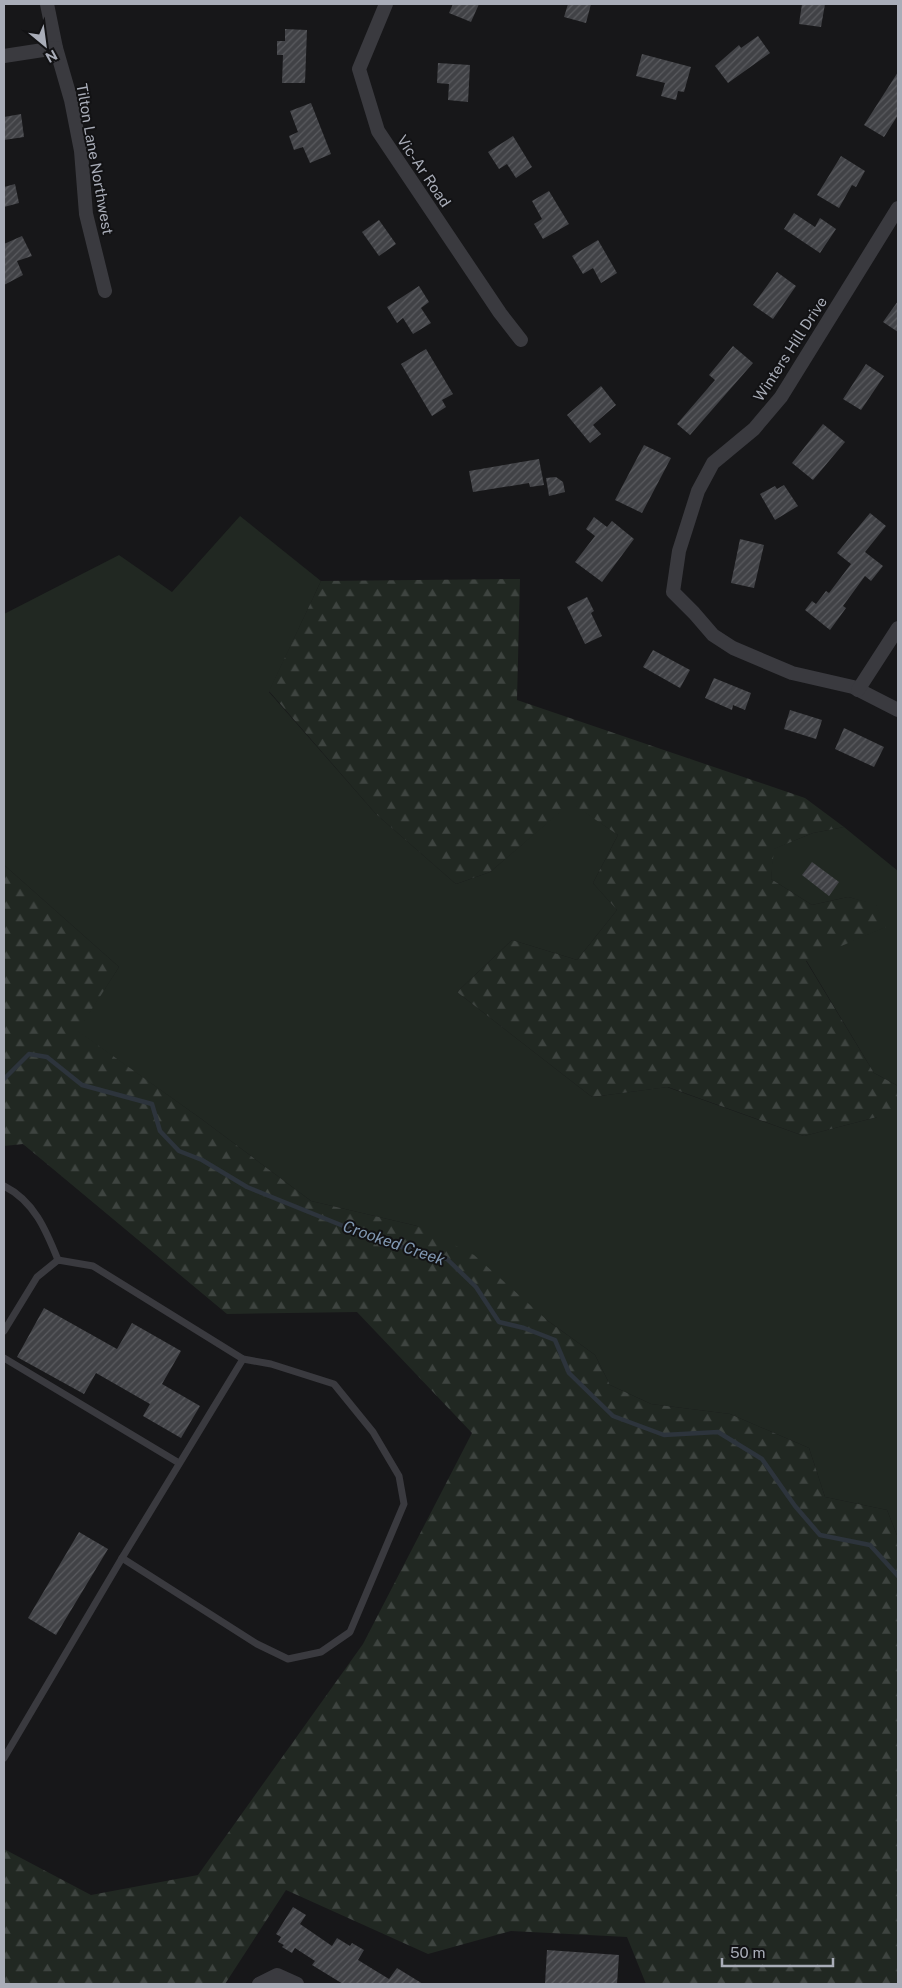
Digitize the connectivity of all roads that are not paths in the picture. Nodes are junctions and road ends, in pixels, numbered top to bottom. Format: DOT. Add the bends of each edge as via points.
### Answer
graph roads {
  1 [pos="46,4"];
  2 [pos="386,4"];
  3 [pos="56,48"];
  4 [pos="4,56"];
  5 [pos="898,208"];
  6 [pos="105,291"];
  7 [pos="521,340"];
  8 [pos="898,628"];
  9 [pos="858,690"];
  10 [pos="898,710"];
  11 [pos="4,1186"];
  12 [pos="58,1260"];
  13 [pos="4,1331"];
  14 [pos="4,1358"];
  15 [pos="243,1359"];
  16 [pos="179,1463"];
  17 [pos="122,1558"];
  18 [pos="6,1747"];
  19 [pos="4,1758"];
  20 [pos="259,1984"];
  21 [pos="297,1984"];
  1 -- 3 [label="street, Tilton Lane Northwest"];
  2 -- 7 [label="street, Vic-Ar Road" via="359,69 378,130"];
  3 -- 4 [label="street"];
  3 -- 6 [label="street, Tilton Lane Northwest" via="71,100 81,151 86,214"];
  5 -- 9 [label="street, Winters Hill Drive" via="781,397 754,429 713,463 698,491 679,551 673,592 712,636 733,648 792,673"];
  8 -- 9 [label="street"];
  9 -- 10 [label="street, Winters Hill Drive"];
  11 -- 12 [label="lane" via="25,1198 47,1234"];
  12 -- 13 [label="lane" via="37,1277"];
  12 -- 15 [label="lane" via="93,1266"];
  14 -- 16 [label="lane"];
  15 -- 16 [label="lane"];
  15 -- 17 [label="lane" via="334,1384 374,1432 399,1476 404,1504 350,1632 321,1652 288,1659 257,1644"];
  16 -- 17 [label="lane"];
  17 -- 18 [label="lane"];
  18 -- 19 [label="lane"];
  20 -- 21 [label="street" via="277,1975"];
}
